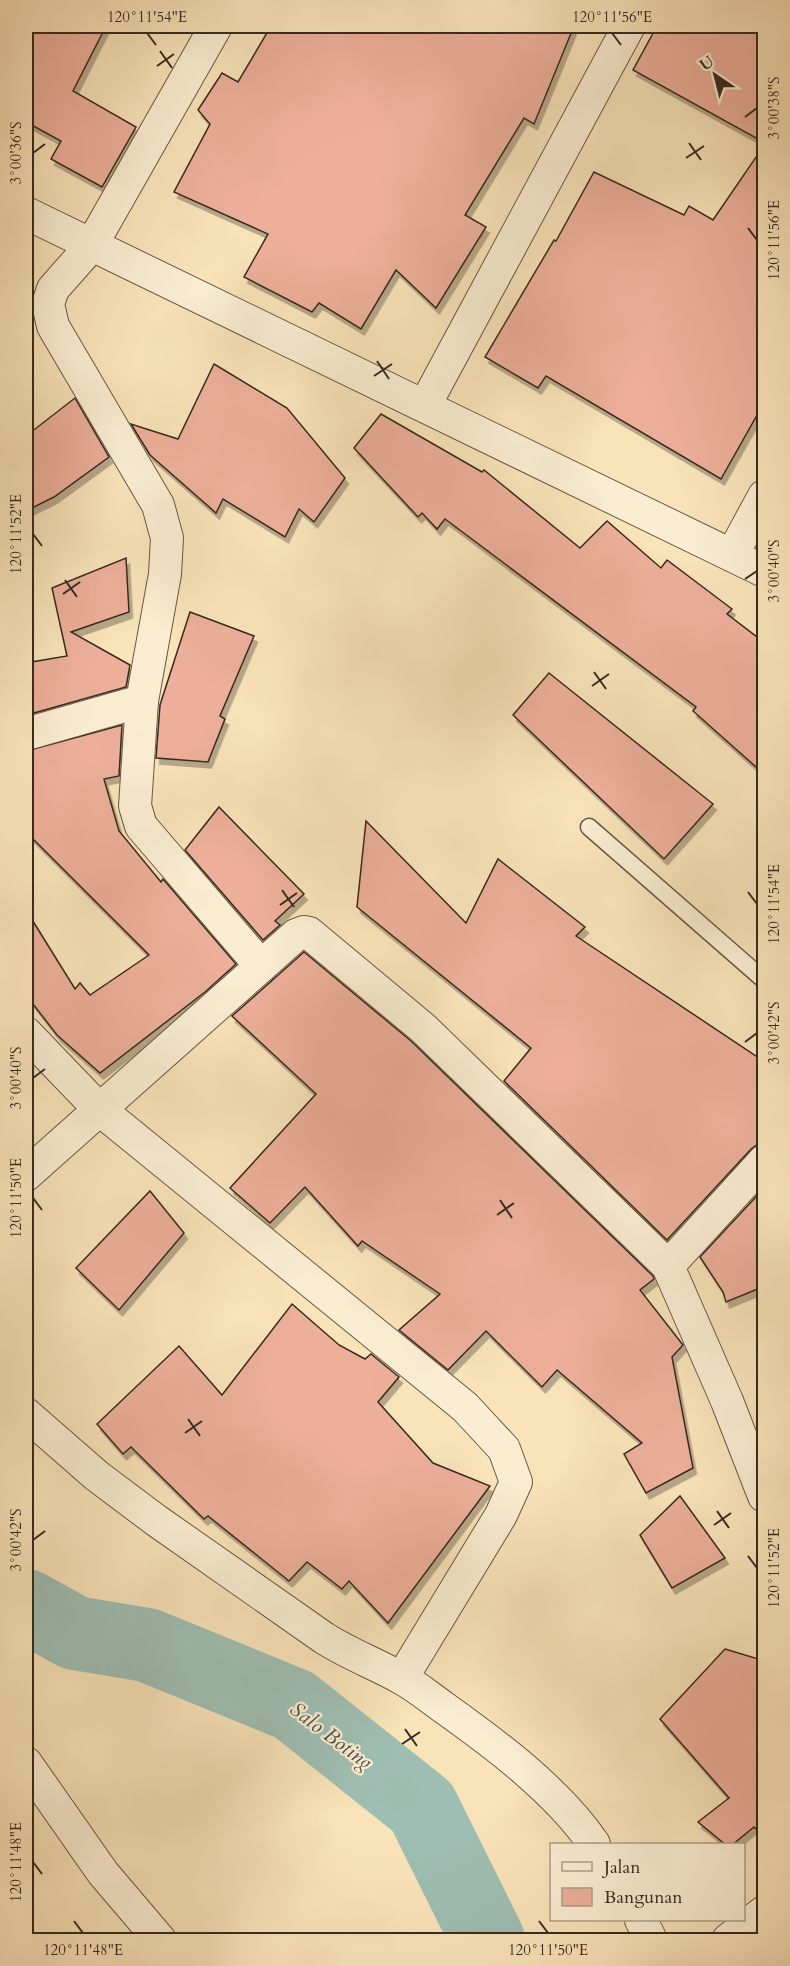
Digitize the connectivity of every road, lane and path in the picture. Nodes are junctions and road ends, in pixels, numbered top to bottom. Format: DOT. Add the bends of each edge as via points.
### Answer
graph roads {
  1 [pos="216,26"];
  2 [pos="629,26"];
  3 [pos="26,213"];
  4 [pos="91,246"];
  5 [pos="425,405"];
  6 [pos="765,496"];
  7 [pos="732,555"];
  8 [pos="765,571"];
  9 [pos="142,701"];
  10 [pos="26,734"];
  11 [pos="589,827"];
  12 [pos="261,966"];
  13 [pos="765,981"];
  14 [pos="26,1033"];
  15 [pos="99,1108"];
  16 [pos="765,1161"];
  17 [pos="26,1175"];
  18 [pos="668,1266"];
  19 [pos="26,1414"];
  20 [pos="765,1496"];
  21 [pos="402,1678"];
  22 [pos="26,1763"];
  23 [pos="593,1843"];
  24 [pos="765,1912"];
  25 [pos="641,1921"];
  26 [pos="160,1941"];
  27 [pos="651,1941"];
  28 [pos="728,1941"];
  1 -- 4 [label="street"];
  2 -- 5 [label="street"];
  3 -- 4 [label="street"];
  4 -- 5 [label="street"];
  4 -- 9 [label="street" via="53,289 48,304 53,326 164,521 168,546 165,573"];
  5 -- 7 [label="street"];
  6 -- 7 [label="street"];
  7 -- 8 [label="street"];
  9 -- 10 [label="street"];
  9 -- 12 [label="street" via="137,817 153,841"];
  11 -- 13 [label="lane"];
  12 -- 15 [label="street"];
  12 -- 18 [label="street" via="296,935 309,933 423,1028"];
  14 -- 15 [label="street"];
  15 -- 17 [label="street"];
  15 -- 21 [label="street" via="465,1407 504,1449 516,1482 501,1515"];
  16 -- 18 [label="street"];
  18 -- 20 [label="street"];
  19 -- 21 [label="street" via="97,1476 212,1561 341,1648"];
  21 -- 23 [label="street" via="556,1798"];
  22 -- 26 [label="street" via="103,1873"];
  24 -- 28 [label="street"];
  25 -- 27 [label="street"];
}
